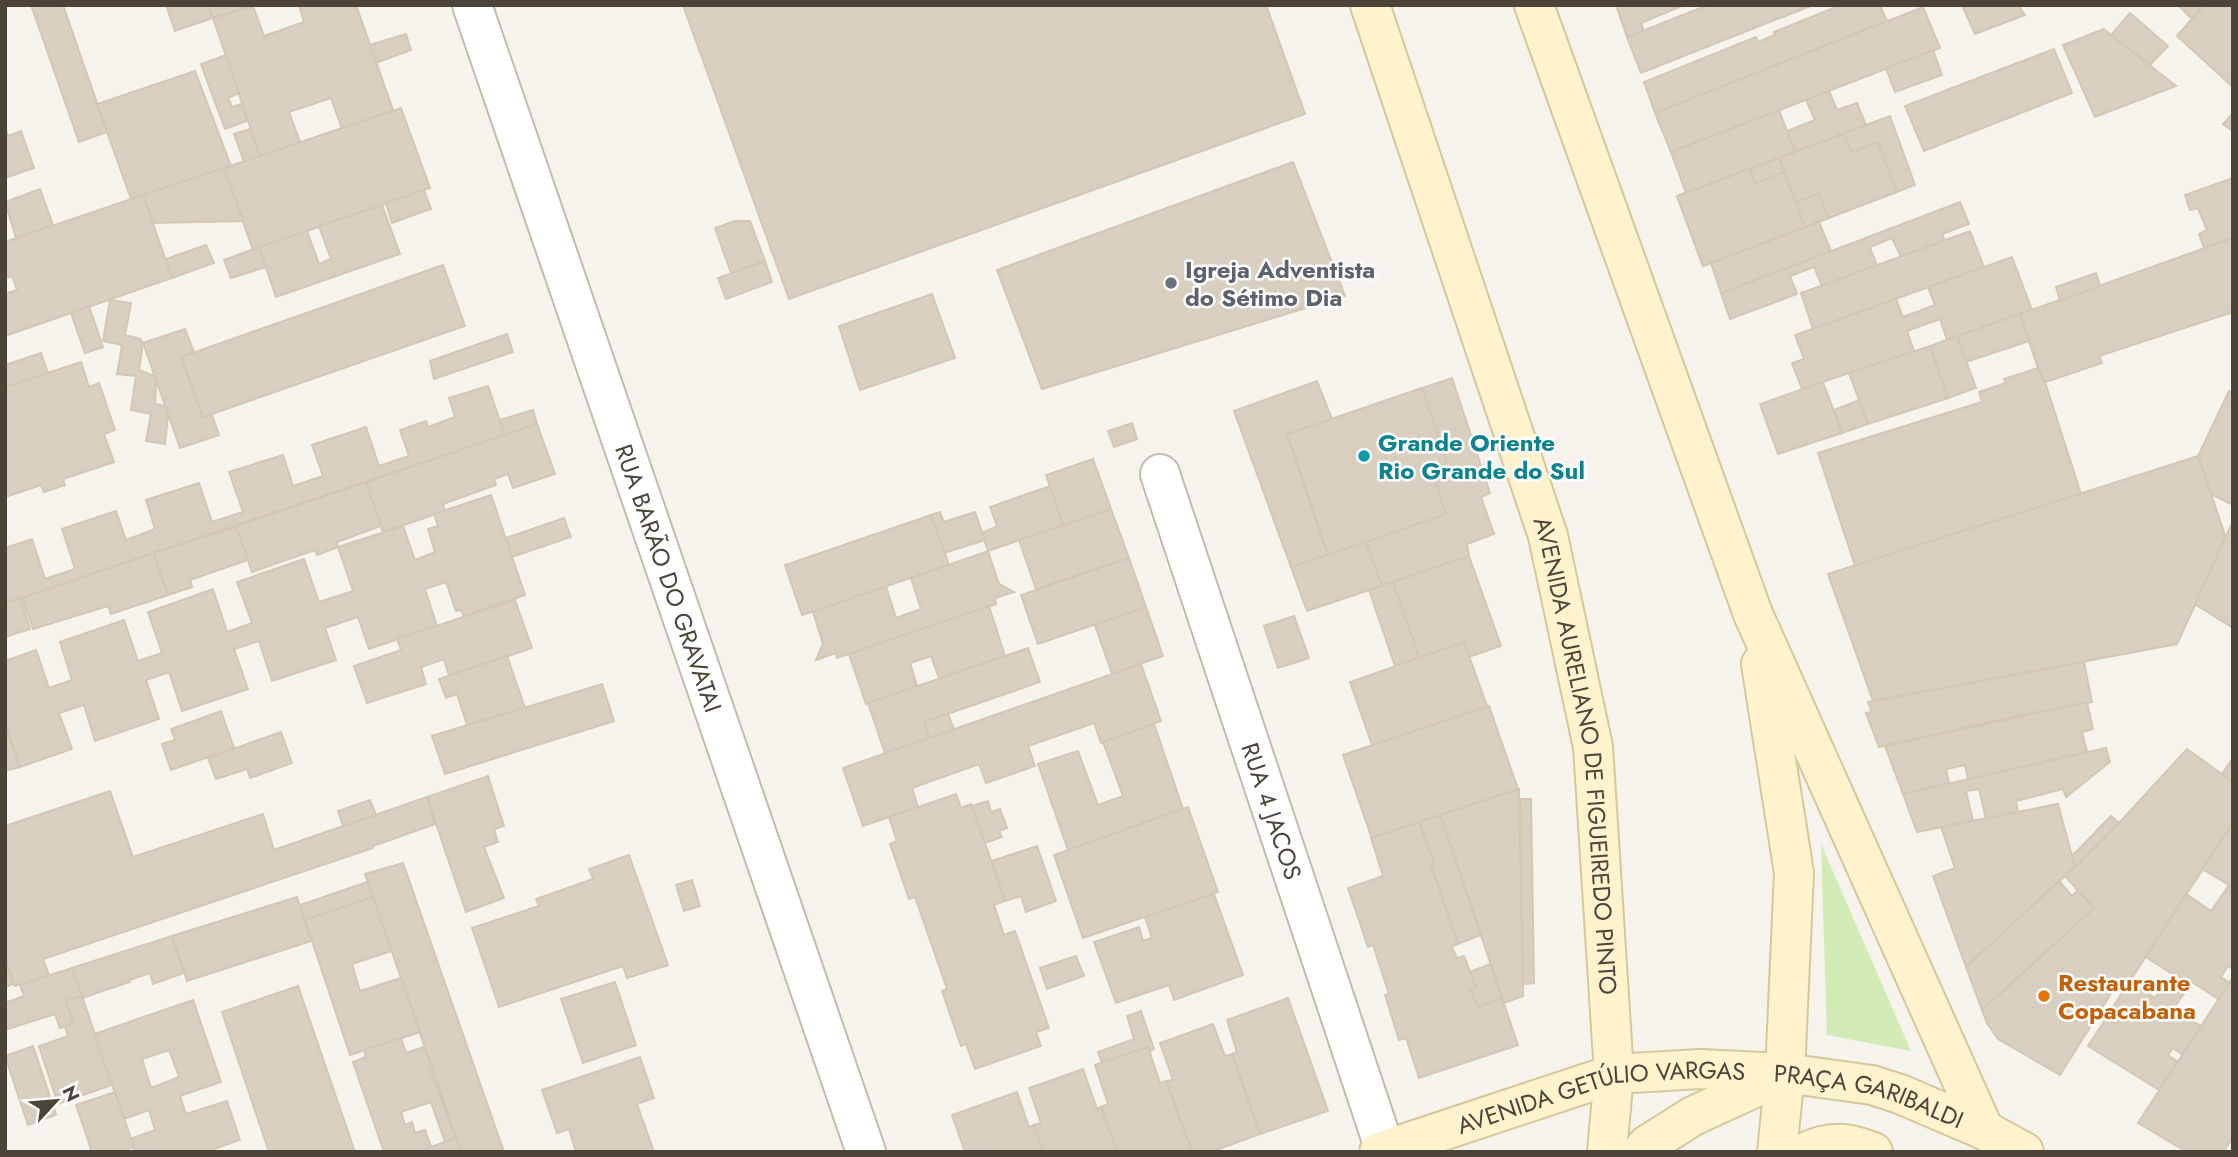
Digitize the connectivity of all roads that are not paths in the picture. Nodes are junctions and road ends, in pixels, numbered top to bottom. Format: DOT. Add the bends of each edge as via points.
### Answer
graph roads {
  1 [pos="472,5"];
  2 [pos="1370,5"];
  3 [pos="1534,5"];
  4 [pos="1160,474"];
  5 [pos="1753,614"];
  6 [pos="1785,1073"];
  7 [pos="1614,1074"];
  8 [pos="1984,1129"];
  9 [pos="1382,1151"];
  10 [pos="866,1152"];
  11 [pos="1607,1152"];
  12 [pos="1642,1152"];
  13 [pos="1777,1152"];
  14 [pos="1806,1152"];
  15 [pos="1873,1152"];
  16 [pos="2024,1152"];
  1 -- 10 [label="street, RUA BARÃO DO GRAVATAI"];
  2 -- 7 [label="main road, AVENIDA AURELIANO DE FIGUEIREDO PINTO" via="1548,536 1593,747"];
  3 -- 5 [label="main road"];
  4 -- 9 [label="street, RUA 4 JACOS"];
  5 -- 6 [label="main road" via="1794,873"];
  5 -- 8 [label="main road"];
  6 -- 7 [label="main road, AVENIDA GETÚLIO VARGAS" via="1700,1069"];
  6 -- 8 [label="main road, PRAÇA GARIBALDI" via="1872,1085"];
  6 -- 12 [label="main road, PRAÇA GARIBALDI" via="1693,1116"];
  6 -- 13 [label="main road"];
  7 -- 9 [label="main road, AVENIDA GETÚLIO VARGAS"];
  7 -- 11 [label="main road, AVENIDA AURELIANO DE FIGUEIREDO PINTO"];
  8 -- 16 [label="main road, PRAÇA GARIBALDI"];
  14 -- 15 [label="main road, PRAÇA GARIBALDI" via="1822,1144 1854,1144"];
}
